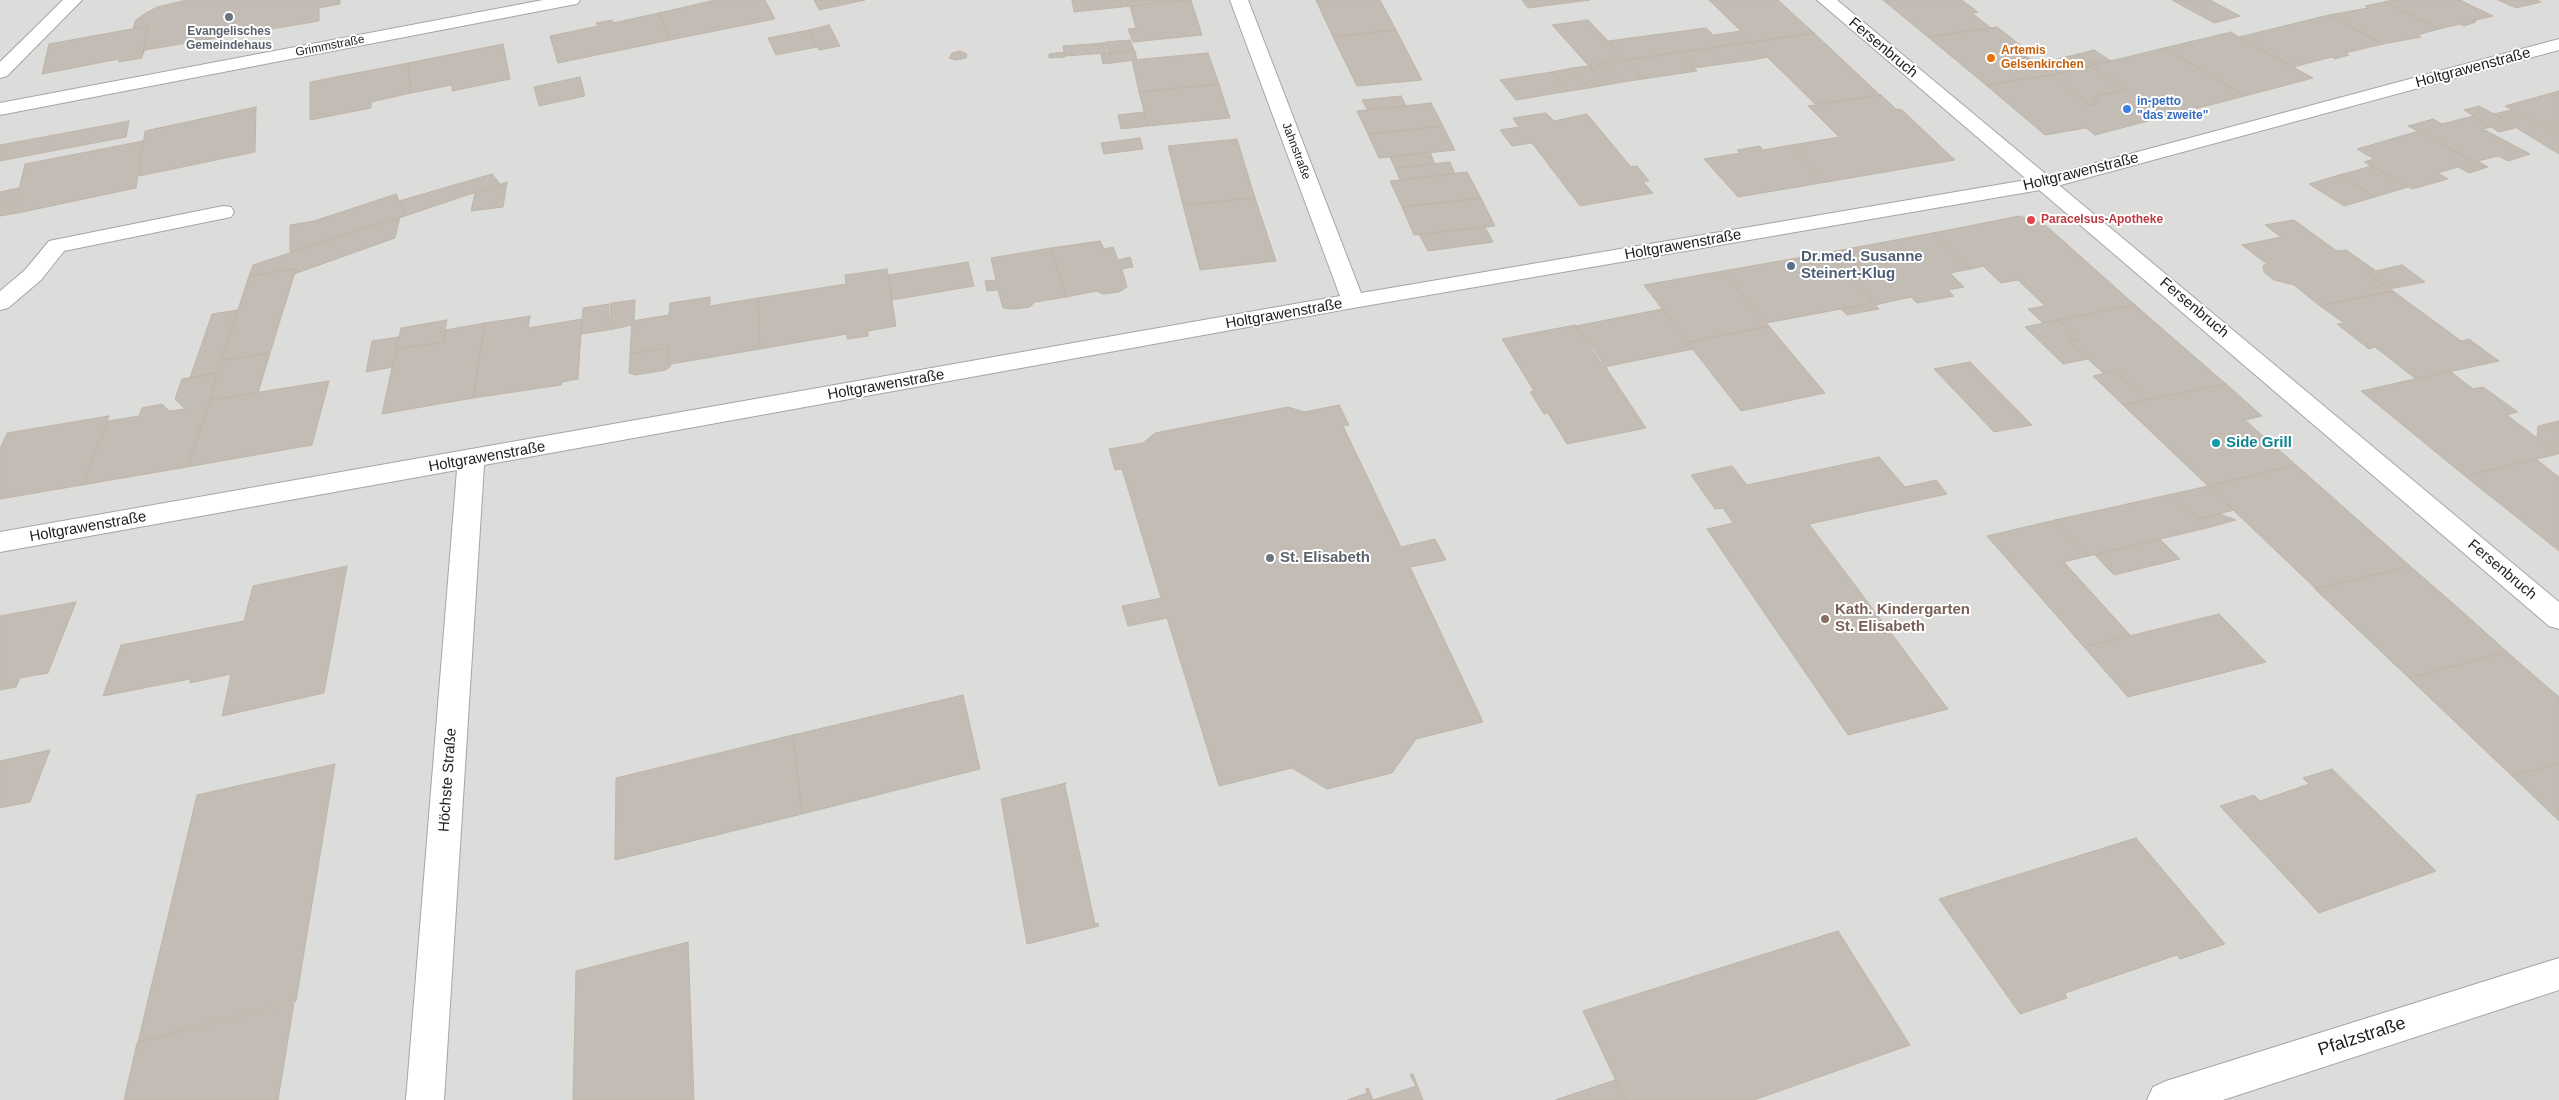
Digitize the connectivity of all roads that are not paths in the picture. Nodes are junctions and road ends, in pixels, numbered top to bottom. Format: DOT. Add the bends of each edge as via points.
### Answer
graph roads {
  1 [pos="73,0"];
  2 [pos="571,0"];
  3 [pos="1239,0"];
  4 [pos="1826,0"];
  5 [pos="2559,44"];
  6 [pos="0,72"];
  7 [pos="0,109"];
  8 [pos="2046,183"];
  9 [pos="223,212"];
  10 [pos="1353,301"];
  11 [pos="0,303"];
  12 [pos="470,460"];
  13 [pos="0,542"];
  14 [pos="2559,618"];
  15 [pos="2559,974"];
  16 [pos="425,1100"];
  17 [pos="2166,1100"];
  1 -- 6 [label="street"];
  2 -- 7 [label="street, Grimmstraße"];
  3 -- 10 [label="street, Jahnstraße"];
  4 -- 8 [label="street, Fersenbruch"];
  5 -- 8 [label="street, Holtgrawenstraße"];
  8 -- 10 [label="street, Holtgrawenstraße"];
  8 -- 14 [label="street, Fersenbruch"];
  9 -- 11 [label="street" via="57,246 33,274"];
  10 -- 12 [label="street, Holtgrawenstraße"];
  12 -- 13 [label="street, Holtgrawenstraße"];
  12 -- 16 [label="street, Höchste Straße"];
  15 -- 17 [label="street, Pfalzstraße"];
}
